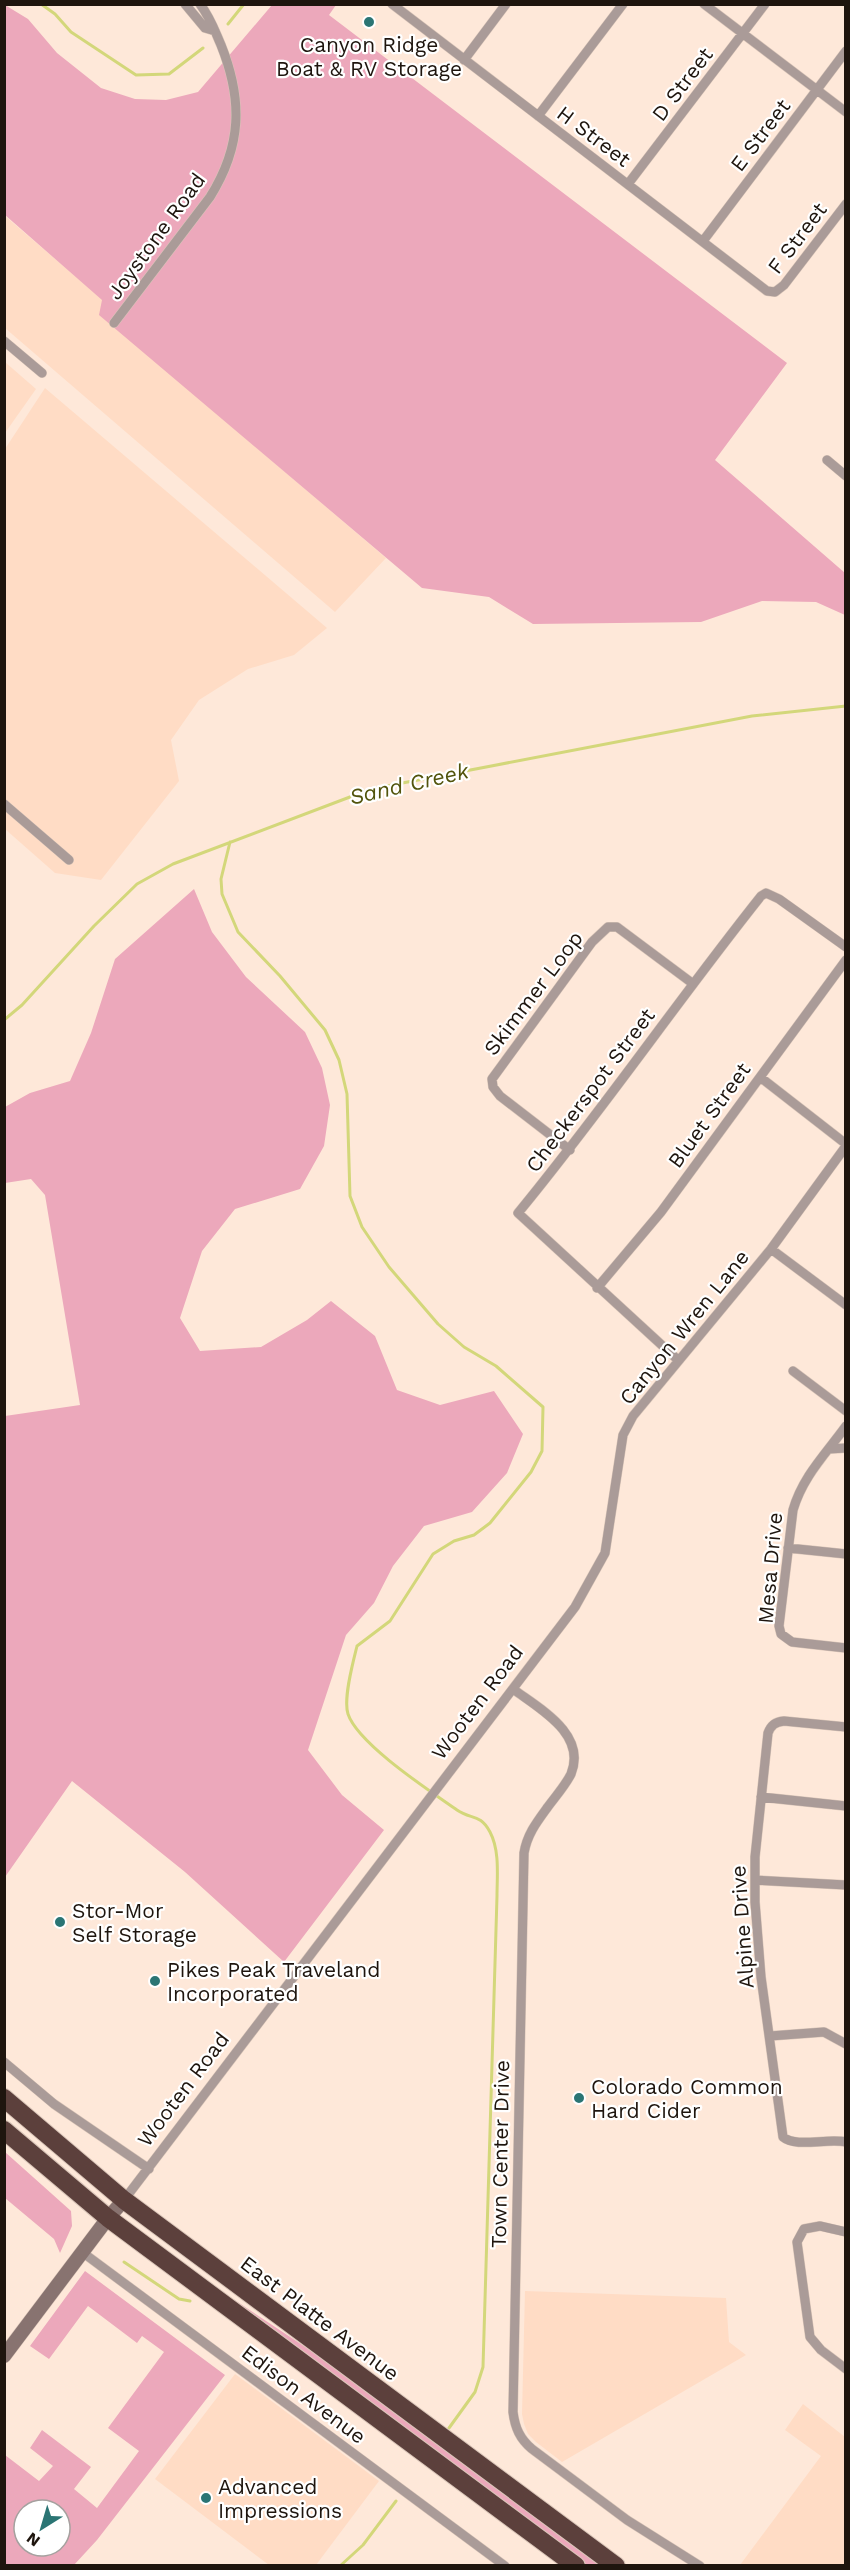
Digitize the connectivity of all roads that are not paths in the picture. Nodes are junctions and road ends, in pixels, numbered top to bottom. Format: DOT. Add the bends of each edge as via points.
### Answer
graph roads {
  1 [pos="185,4"];
  2 [pos="200,4"];
  3 [pos="392,4"];
  4 [pos="506,4"];
  5 [pos="623,4"];
  6 [pos="704,4"];
  7 [pos="765,4"];
  8 [pos="215,31"];
  9 [pos="743,34"];
  10 [pos="846,51"];
  11 [pos="464,60"];
  12 [pos="816,90"];
  13 [pos="846,112"];
  14 [pos="538,116"];
  15 [pos="628,184"];
  16 [pos="846,204"];
  17 [pos="703,241"];
  18 [pos="776,295"];
  19 [pos="114,323"];
  20 [pos="4,341"];
  21 [pos="42,373"];
  22 [pos="827,460"];
  23 [pos="846,476"];
  24 [pos="4,804"];
  25 [pos="69,860"];
  26 [pos="846,947"];
  27 [pos="846,960"];
  28 [pos="692,983"];
  29 [pos="760,1077"];
  30 [pos="846,1145"];
  31 [pos="570,1150"];
  32 [pos="771,1249"];
  33 [pos="597,1288"];
  34 [pos="846,1305"];
  35 [pos="678,1360"];
  36 [pos="793,1371"];
  37 [pos="846,1411"];
  38 [pos="846,1426"];
  39 [pos="846,1448"];
  40 [pos="829,1449"];
  41 [pos="788,1548"];
  42 [pos="846,1554"];
  43 [pos="545,1645"];
  44 [pos="846,1648"];
  45 [pos="513,1689"];
  46 [pos="846,1727"];
  47 [pos="761,1797"];
  48 [pos="846,1806"];
  49 [pos="755,1880"];
  50 [pos="846,1885"];
  51 [pos="770,2036"];
  52 [pos="846,2044"];
  53 [pos="4,2062"];
  54 [pos="4,2098"];
  55 [pos="4,2130"];
  56 [pos="846,2142"];
  57 [pos="149,2169"];
  58 [pos="124,2200"];
  59 [pos="108,2218"];
  60 [pos="846,2232"];
  61 [pos="82,2252"];
  62 [pos="4,2356"];
  63 [pos="846,2369"];
  64 [pos="505,2565"];
  65 [pos="576,2565"];
  66 [pos="616,2565"];
  67 [pos="700,2565"];
  1 -- 8 [label="street, Joystone Road" via="205,28"];
  2 -- 8 [label="street, Joystone Road"];
  3 -- 11 [label="street, H Street"];
  4 -- 11 [label="street"];
  5 -- 14 [label="street"];
  6 -- 9 [label="street"];
  7 -- 9 [label="street, D Street"];
  8 -- 19 [label="street, Joystone Road" via="232,74 237,104 230,155 210,196"];
  9 -- 12 [label="street"];
  9 -- 15 [label="street, D Street"];
  10 -- 12 [label="street, E Street"];
  11 -- 14 [label="street, H Street"];
  12 -- 13 [label="street"];
  12 -- 17 [label="street, E Street"];
  14 -- 15 [label="street, H Street"];
  15 -- 17 [label="street, H Street"];
  16 -- 18 [label="street, F Street"];
  17 -- 18 [label="street, H Street"];
  20 -- 21 [label="street"];
  22 -- 23 [label="street"];
  24 -- 25 [label="street"];
  26 -- 28 [label="street, Checkerspot Street" via="766,893"];
  27 -- 29 [label="street, Bluet Street"];
  28 -- 31 [label="street, Checkerspot Street"];
  28 -- 31 [label="street, Skimmer Loop" via="617,927 608,927 592,942 540,1012 492,1078 493,1087"];
  29 -- 30 [label="street"];
  29 -- 33 [label="street, Bluet Street" via="661,1212"];
  30 -- 32 [label="street, Canyon Wren Lane"];
  31 -- 33 [label="street, Checkerspot Street" via="518,1214"];
  32 -- 34 [label="street"];
  32 -- 35 [label="street, Canyon Wren Lane"];
  33 -- 35 [label="street, Checkerspot Street"];
  35 -- 43 [label="street, Canyon Wren Lane" via="633,1416 623,1435 605,1553 575,1607"];
  36 -- 37 [label="street"];
  38 -- 40 [label="street, Mesa Drive"];
  39 -- 40 [label="street"];
  40 -- 41 [label="street, Mesa Drive" via="799,1491"];
  41 -- 42 [label="street"];
  41 -- 44 [label="street, Mesa Drive" via="781,1634 792,1642"];
  43 -- 45 [label="street, Wooten Road"];
  45 -- 57 [label="street, Wooten Road"];
  45 -- 67 [label="street, Town Center Drive" via="556,1721 573,1751 567,1781 530,1833 524,1853 515,2425 532,2450 627,2520"];
  46 -- 47 [label="street, Alpine Drive" via="784,1720 771,1726"];
  47 -- 48 [label="street"];
  47 -- 49 [label="street, Alpine Drive"];
  49 -- 50 [label="street"];
  49 -- 51 [label="street, Alpine Drive" via="761,1977"];
  51 -- 52 [label="street" via="825,2032"];
  51 -- 56 [label="street, Alpine Drive" via="783,2137 795,2143"];
  53 -- 57 [label="street" via="54,2104"];
  54 -- 58 [label="highway, East Platte Avenue"];
  55 -- 59 [label="highway"];
  57 -- 58 [label="street, Wooten Road"];
  58 -- 59 [label="street, Wooten Road"];
  58 -- 66 [label="highway, East Platte Avenue"];
  59 -- 61 [label="street, Wooten Road"];
  59 -- 65 [label="highway"];
  60 -- 63 [label="street" via="811,2227 804,2229 797,2242 810,2337"];
  61 -- 62 [label="street, Wooten Road"];
  61 -- 64 [label="street, Edison Avenue"];
}
